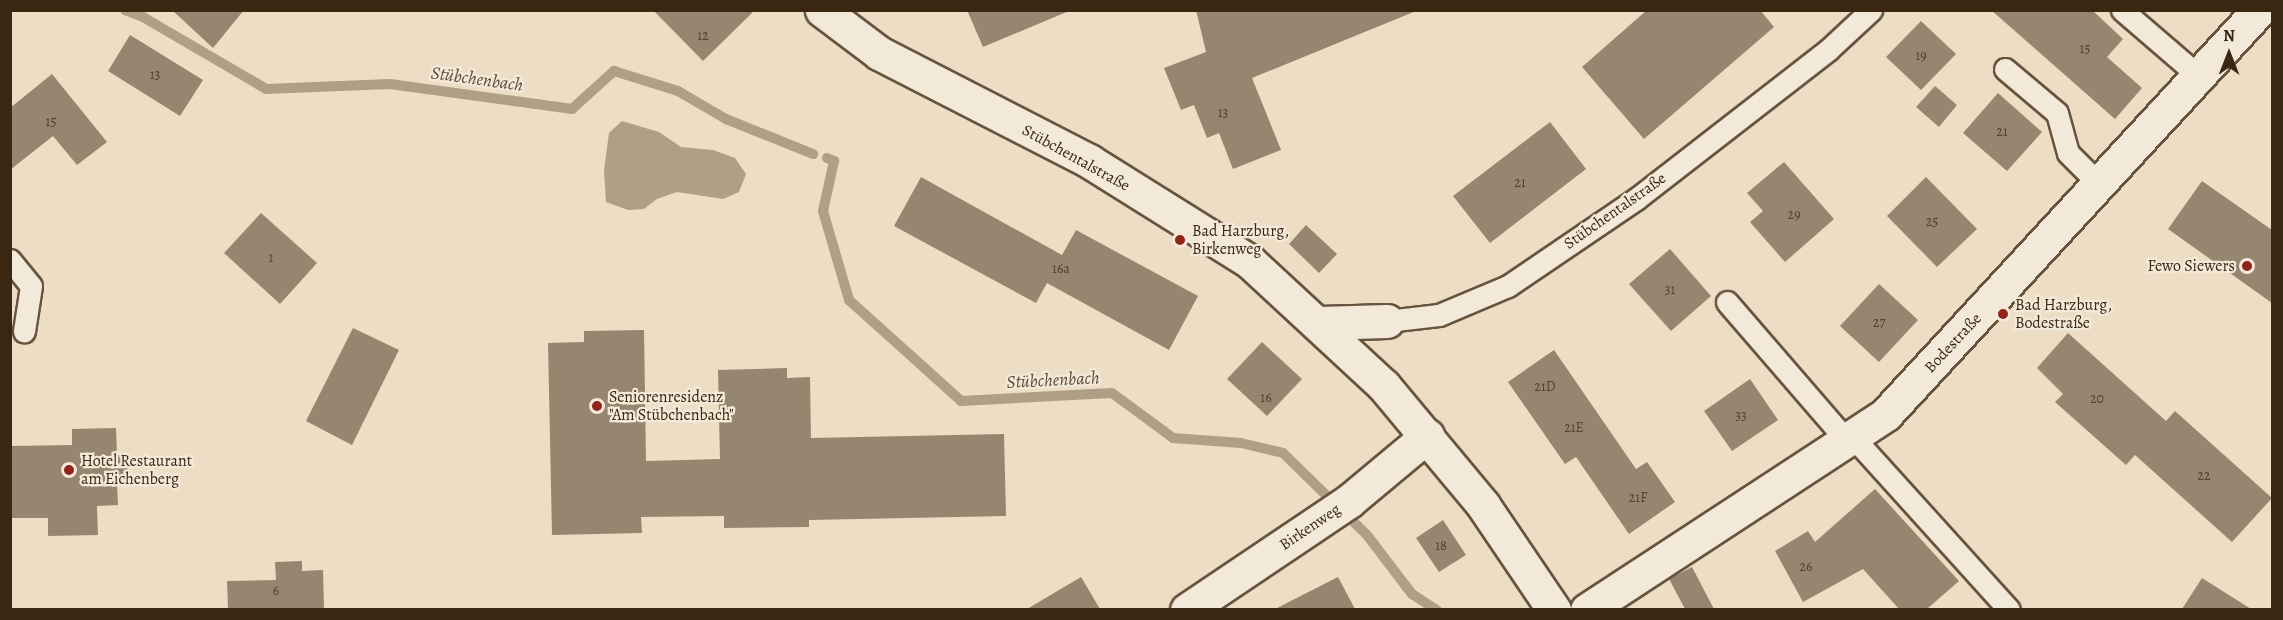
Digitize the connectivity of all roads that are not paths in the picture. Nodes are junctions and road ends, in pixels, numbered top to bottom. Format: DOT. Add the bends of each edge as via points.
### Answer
graph roads {
  1 [pos="822,10"];
  2 [pos="1870,10"];
  3 [pos="2122,10"];
  4 [pos="2259,10"];
  5 [pos="2005,69"];
  6 [pos="2200,77"];
  7 [pos="2101,186"];
  8 [pos="10,260"];
  9 [pos="1727,302"];
  10 [pos="1387,321"];
  11 [pos="1320,323"];
  12 [pos="24,331"];
  13 [pos="1427,436"];
  14 [pos="1850,439"];
  15 [pos="1187,609"];
  16 [pos="1554,609"];
  17 [pos="1587,609"];
  18 [pos="2009,609"];
  1 -- 11 [label="street, Stübchentalstraße" via="879,53 1089,161 1249,261"];
  2 -- 10 [label="lane, Stübchentalstraße" via="1828,50 1636,199 1508,286 1439,315"];
  3 -- 6 [label="lane"];
  4 -- 6 [label="street, Bodestraße"];
  5 -- 7 [label="lane" via="2057,113 2068,153"];
  6 -- 7 [label="street, Bodestraße"];
  7 -- 14 [label="street, Bodestraße" via="1886,414"];
  8 -- 12 [label="lane" via="31,286"];
  9 -- 14 [label="lane"];
  10 -- 11 [label="street, Stübchentalstraße"];
  11 -- 13 [label="street, Stübchentalstraße" via="1384,386"];
  13 -- 15 [label="street, Birkenweg" via="1340,508"];
  13 -- 16 [label="street, Stübchentalstraße" via="1518,552"];
  14 -- 17 [label="street, Bodestraße"];
  14 -- 18 [label="lane"];
}
